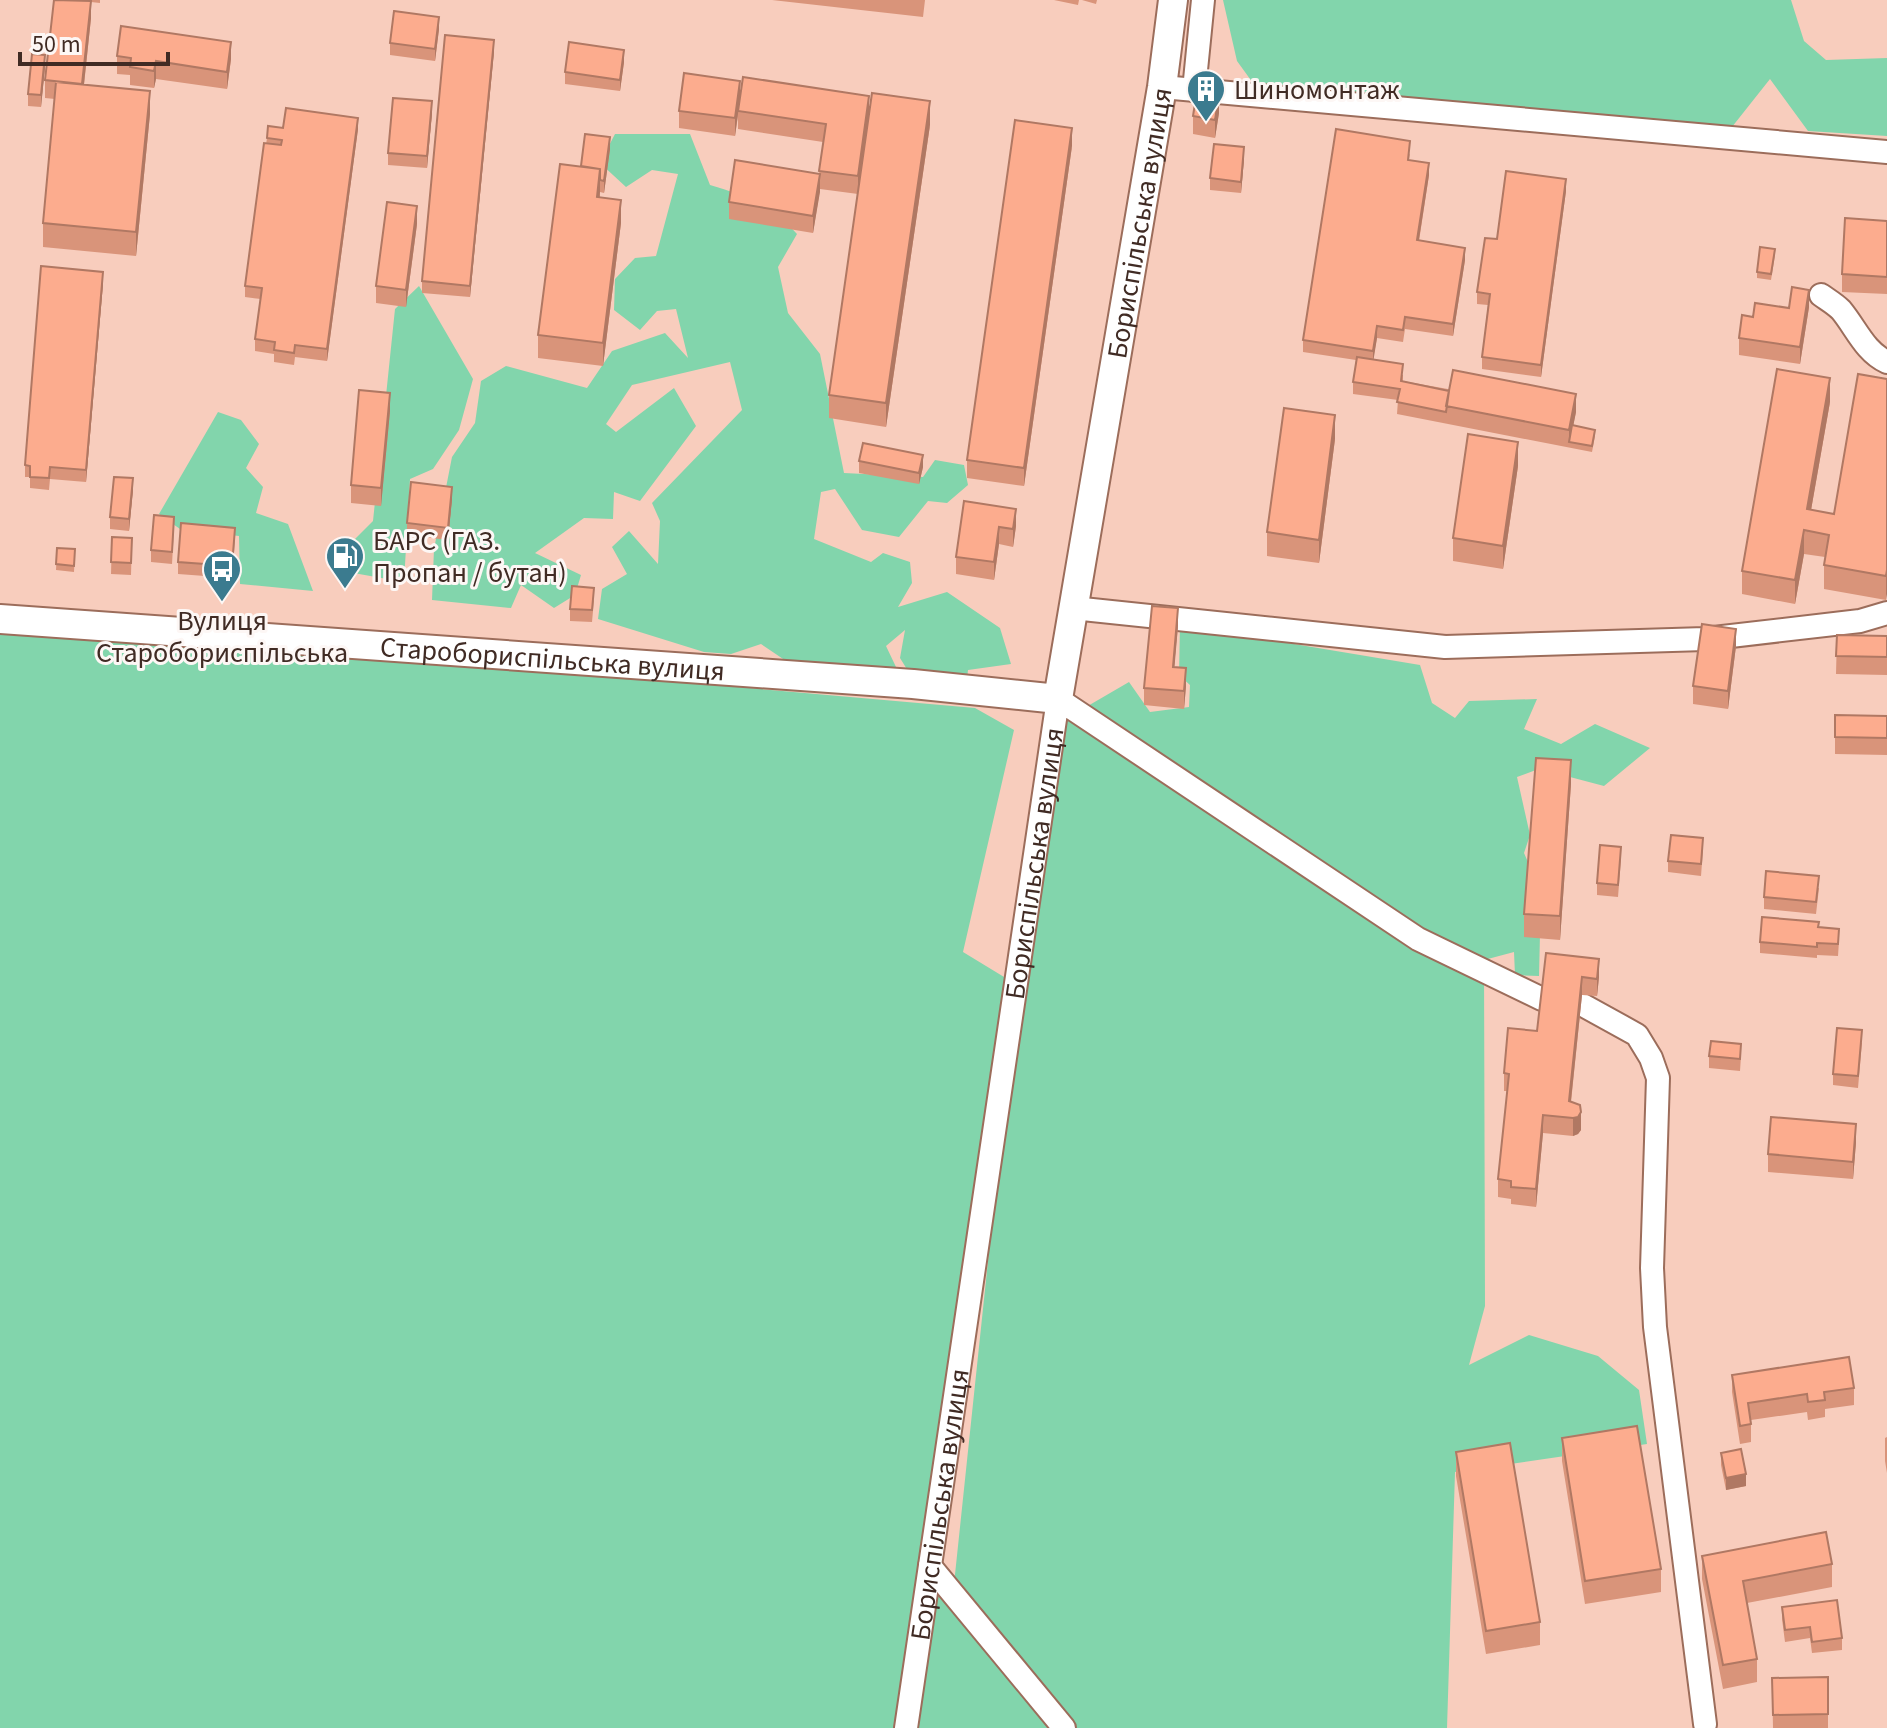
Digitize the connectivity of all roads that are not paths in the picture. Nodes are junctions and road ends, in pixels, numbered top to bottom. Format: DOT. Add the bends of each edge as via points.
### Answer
graph roads {
  1 [pos="1173,0"];
  2 [pos="1203,0"];
  3 [pos="1162,87"];
  4 [pos="1194,90"];
  5 [pos="1887,152"];
  6 [pos="1821,295"];
  7 [pos="1887,362"];
  8 [pos="1073,608"];
  9 [pos="1887,613"];
  10 [pos="0,619"];
  11 [pos="1058,699"];
  12 [pos="1542,999"];
  13 [pos="1581,1004"];
  14 [pos="930,1566"];
  15 [pos="1705,1724"];
  16 [pos="906,1728"];
  17 [pos="1064,1728"];
  1 -- 3 [label="main road, Бориспільська вулиця"];
  2 -- 4 [label="street"];
  3 -- 4 [label="street"];
  3 -- 8 [label="main road, Бориспільська вулиця"];
  4 -- 5 [label="street"];
  6 -- 7 [label="street"];
  8 -- 9 [label="street" via="1445,647 1705,639 1860,621"];
  8 -- 11 [label="main road, Бориспільська вулиця"];
  10 -- 11 [label="main road, Старобориспільська вулиця" via="913,684"];
  11 -- 12 [label="street" via="1418,939"];
  11 -- 14 [label="street, Бориспільська вулиця"];
  13 -- 15 [label="street" via="1637,1035 1658,1078 1655,1327"];
  14 -- 16 [label="street, Бориспільська вулиця"];
  14 -- 17 [label="street"];
}
